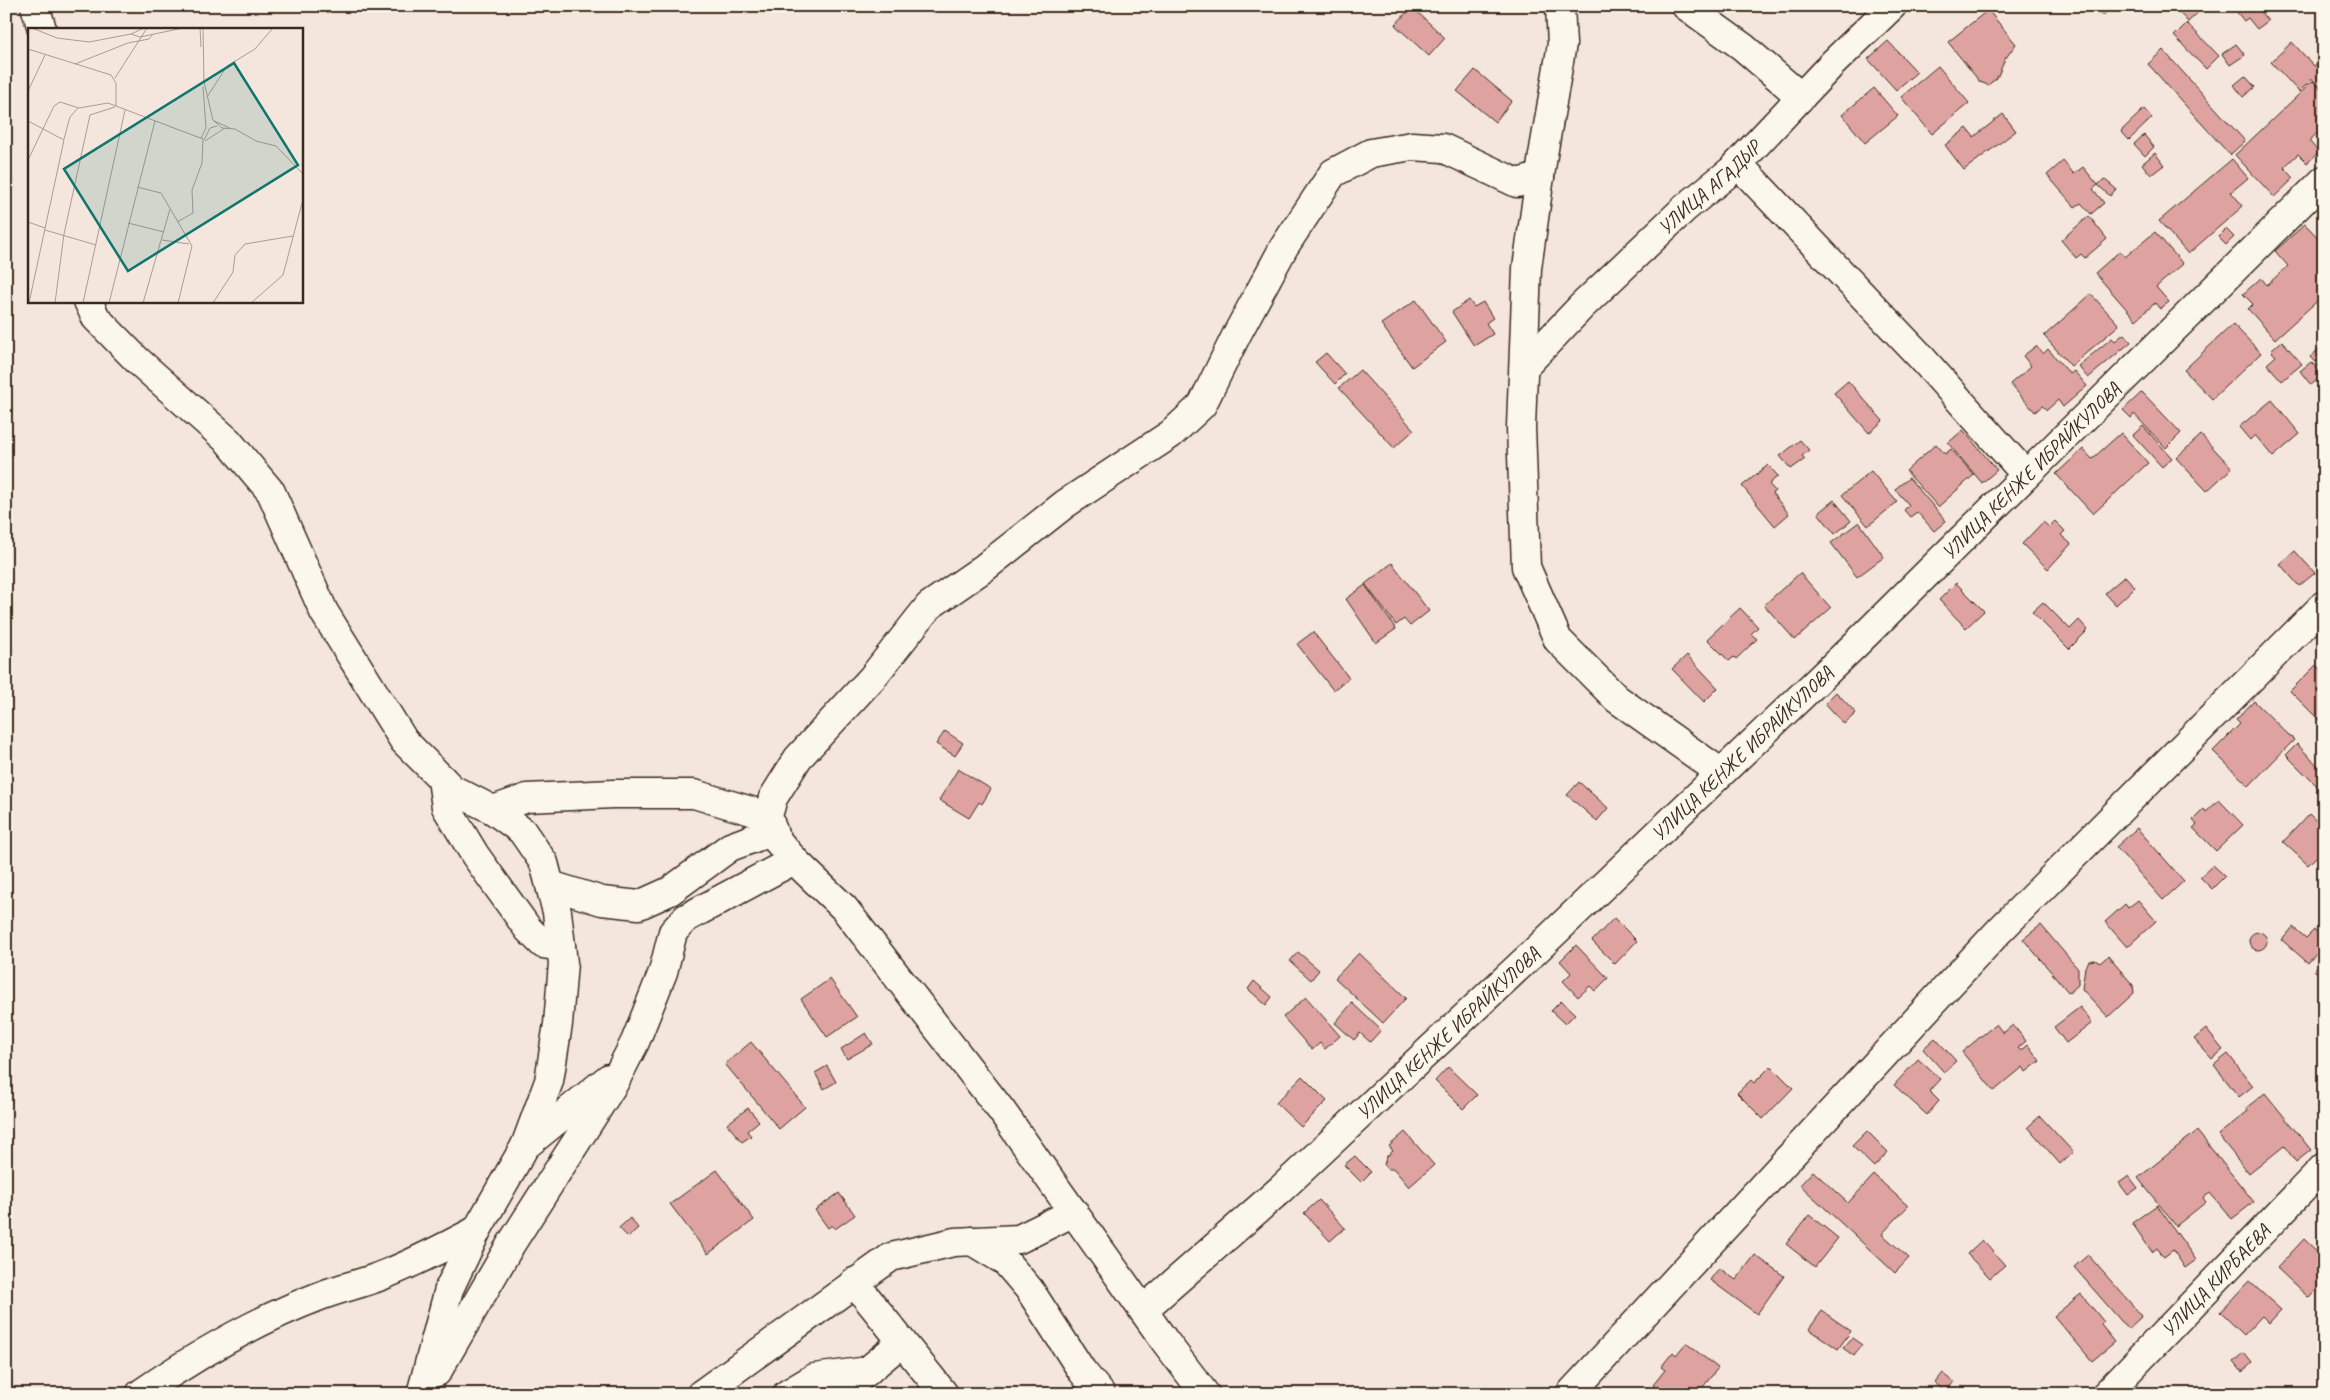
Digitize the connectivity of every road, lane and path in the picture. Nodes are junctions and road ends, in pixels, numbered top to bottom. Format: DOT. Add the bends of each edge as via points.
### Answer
graph roads {
  1 [pos="36,6"];
  2 [pos="1560,6"];
  3 [pos="1686,6"];
  4 [pos="1892,6"];
  5 [pos="42,28"];
  6 [pos="1801,97"];
  7 [pos="1738,164"];
  8 [pos="1540,177"];
  9 [pos="2324,180"];
  10 [pos="88,302"];
  11 [pos="1524,367"];
  12 [pos="2026,475"];
  13 [pos="2324,605"];
  14 [pos="1720,772"];
  15 [pos="442,779"];
  16 [pos="493,810"];
  17 [pos="771,824"];
  18 [pos="794,860"];
  19 [pos="550,885"];
  20 [pos="639,905"];
  21 [pos="673,932"];
  22 [pos="561,947"];
  23 [pos="622,1067"];
  24 [pos="525,1146"];
  25 [pos="2324,1167"];
  26 [pos="1074,1212"];
  27 [pos="477,1230"];
  28 [pos="972,1241"];
  29 [pos="854,1282"];
  30 [pos="1143,1310"];
  31 [pos="902,1342"];
  32 [pos="868,1371"];
  33 [pos="1202,1392"];
  34 [pos="140,1394"];
  35 [pos="421,1394"];
  36 [pos="701,1394"];
  37 [pos="786,1394"];
  38 [pos="840,1394"];
  39 [pos="944,1394"];
  40 [pos="1101,1394"];
  41 [pos="1570,1394"];
  42 [pos="2106,1394"];
  1 -- 5 [label="street"];
  2 -- 8 [label="street" via="1562,44"];
  3 -- 6 [label="street" via="1743,47"];
  4 -- 6 [label="street, УЛИЦА АГАДЫР"];
  6 -- 7 [label="street, УЛИЦА АГАДЫР"];
  7 -- 11 [label="street, УЛИЦА АГАДЫР" via="1685,208 1582,306"];
  7 -- 12 [label="street" via="1919,355"];
  8 -- 11 [label="street" via="1528,268"];
  8 -- 17 [label="street" via="1517,183 1444,148 1412,146 1371,153 1333,173 1284,247 1202,405 1171,434 1065,504 984,568 929,606 872,678 798,758 773,798"];
  9 -- 12 [label="street, УЛИЦА КЕНЖЕ ИБРАЙКУЛОВА"];
  10 -- 15 [label="street" via="102,325 228,441 271,492 324,612 404,741"];
  11 -- 14 [label="street" via="1521,428 1526,567 1558,640 1617,699"];
  12 -- 14 [label="street, УЛИЦА КЕНЖЕ ИБРАЙКУЛОВА" via="1856,644"];
  13 -- 41 [label="street" via="1999,931"];
  14 -- 30 [label="street, УЛИЦА КЕНЖЕ ИБРАЙКУЛОВА" via="1369,1108"];
  15 -- 16 [label="street" via="452,789"];
  15 -- 22 [label="street" via="446,807 475,855 528,929 543,944"];
  16 -- 17 [label="street" via="527,798 694,794"];
  16 -- 19 [label="street" via="522,831 544,863"];
  17 -- 18 [label="street" via="775,838"];
  17 -- 20 [label="street" via="730,847 670,892"];
  18 -- 21 [label="street" via="686,918"];
  18 -- 26 [label="street" via="844,908 1001,1110"];
  19 -- 20 [label="street" via="602,901"];
  19 -- 22 [label="street"];
  20 -- 21 [label="street" via="662,917"];
  21 -- 23 [label="street" via="663,972"];
  22 -- 24 [label="street" via="563,963 558,1024 549,1082"];
  23 -- 24 [label="street"];
  23 -- 35 [label="street" via="511,1244 443,1363"];
  24 -- 27 [label="street"];
  25 -- 42 [label="street, УЛИЦА КИРБАЕВА"];
  26 -- 28 [label="street" via="1019,1239"];
  26 -- 30 [label="street"];
  27 -- 34 [label="street" via="434,1253 319,1296 261,1322 179,1367"];
  27 -- 35 [label="street" via="449,1289"];
  28 -- 29 [label="street" via="890,1257"];
  28 -- 40 [label="street" via="1005,1261"];
  29 -- 31 [label="street"];
  29 -- 36 [label="street"];
  30 -- 33 [label="street"];
  31 -- 32 [label="street"];
  31 -- 39 [label="street"];
  32 -- 37 [label="street" via="814,1378"];
  32 -- 38 [label="street"];
}
